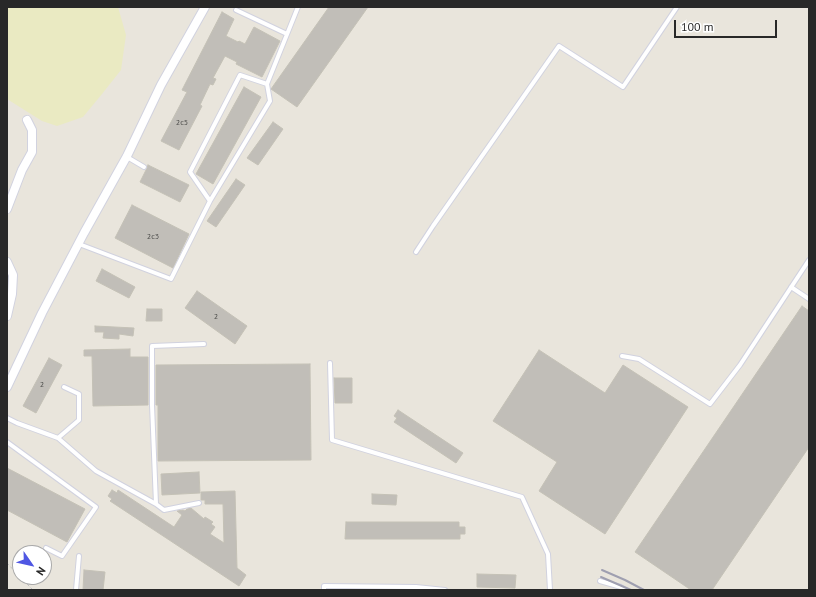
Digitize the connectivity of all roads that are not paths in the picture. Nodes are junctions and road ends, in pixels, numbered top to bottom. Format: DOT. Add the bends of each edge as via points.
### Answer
graph roads {
  1 [pos="205,7"];
  2 [pos="298,7"];
  3 [pos="677,7"];
  4 [pos="236,10"];
  5 [pos="287,34"];
  6 [pos="266,84"];
  7 [pos="27,120"];
  8 [pos="127,156"];
  9 [pos="144,167"];
  10 [pos="210,201"];
  11 [pos="7,209"];
  12 [pos="79,244"];
  13 [pos="416,252"];
  14 [pos="809,260"];
  15 [pos="7,262"];
  16 [pos="10,276"];
  17 [pos="791,287"];
  18 [pos="809,299"];
  19 [pos="7,316"];
  20 [pos="204,344"];
  21 [pos="622,356"];
  22 [pos="330,363"];
  23 [pos="7,387"];
  24 [pos="64,387"];
  25 [pos="7,418"];
  26 [pos="58,438"];
  27 [pos="7,442"];
  28 [pos="198,503"];
  29 [pos="156,504"];
  30 [pos="52,551"];
  31 [pos="79,556"];
  32 [pos="600,581"];
  33 [pos="76,590"];
  34 [pos="324,590"];
  35 [pos="445,590"];
  36 [pos="550,590"];
  37 [pos="626,590"];
  1 -- 8 [label="street" via="161,85"];
  2 -- 5 [label="lane"];
  3 -- 13 [label="lane" via="623,87 559,46"];
  4 -- 5 [label="lane"];
  5 -- 6 [label="lane"];
  6 -- 10 [label="lane" via="270,101"];
  6 -- 10 [label="lane" via="240,75 190,172"];
  7 -- 11 [label="street" via="32,130 32,152"];
  8 -- 9 [label="lane"];
  8 -- 12 [label="street"];
  10 -- 12 [label="lane" via="171,279"];
  12 -- 23 [label="street" via="42,313"];
  14 -- 17 [label="lane"];
  15 -- 16 [label="street"];
  16 -- 19 [label="street" via="12,294"];
  17 -- 18 [label="lane"];
  17 -- 21 [label="lane" via="740,365 710,404 639,359"];
  20 -- 29 [label="lane" via="152,346"];
  22 -- 36 [label="lane" via="332,440 522,497 548,554"];
  24 -- 26 [label="lane" via="79,394 79,420"];
  25 -- 26 [label="lane"];
  26 -- 29 [label="lane" via="96,471"];
  27 -- 30 [label="lane" via="96,507 62,556"];
  28 -- 29 [label="lane" via="164,510"];
  31 -- 33 [label="lane"];
  32 -- 37 [label="lane"];
  34 -- 35 [label="lane" via="324,586 416,586"];
}
